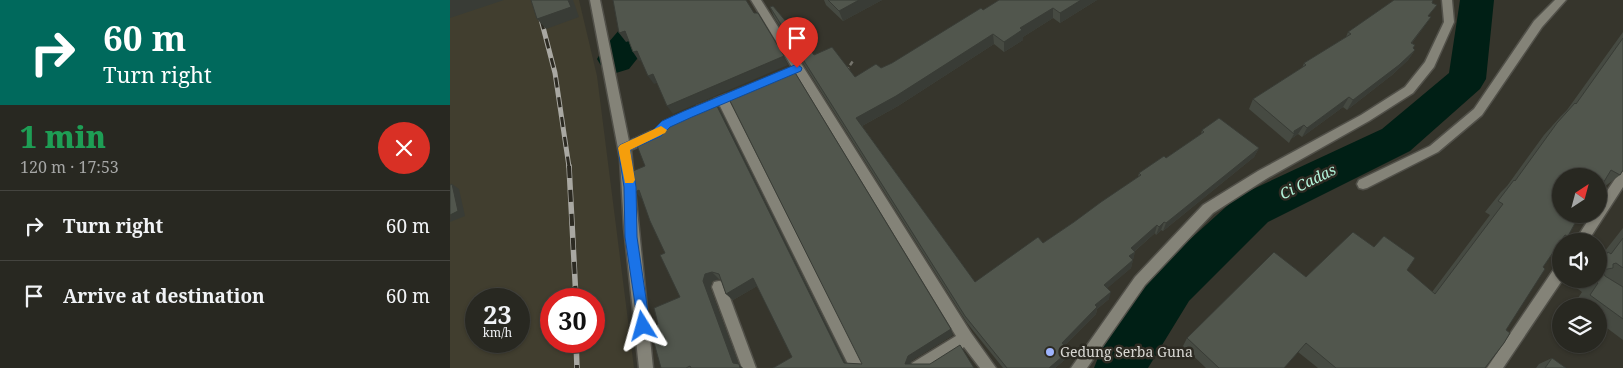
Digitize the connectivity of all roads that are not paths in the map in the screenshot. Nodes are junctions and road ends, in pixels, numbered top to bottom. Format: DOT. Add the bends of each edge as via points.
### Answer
graph roads {
  1 [pos="595,0"];
  2 [pos="756,0"];
  3 [pos="1447,0"];
  4 [pos="1560,0"];
  5 [pos="756,86"];
  6 [pos="723,100"];
  7 [pos="688,114"];
  8 [pos="661,131"];
  9 [pos="624,148"];
  10 [pos="1623,177"];
  11 [pos="1363,184"];
  12 [pos="1586,233"];
  13 [pos="1552,283"];
  14 [pos="719,287"];
  15 [pos="966,338"];
  16 [pos="646,368"];
  17 [pos="749,368"];
  18 [pos="858,368"];
  19 [pos="917,368"];
  20 [pos="989,368"];
  21 [pos="1078,368"];
  22 [pos="1494,368"];
  1 -- 9 [label="street"];
  2 -- 15 [label="street" via="793,70"];
  3 -- 21 [label="street" via="1449,22 1430,64 1409,90 1208,209 1140,281"];
  4 -- 11 [label="street" via="1538,24 1478,112 1434,149"];
  5 -- 6 [label="street"];
  6 -- 7 [label="street"];
  6 -- 18 [label="street"];
  8 -- 9 [label="street"];
  9 -- 16 [label="street"];
  10 -- 12 [label="street"];
  13 -- 22 [label="street"];
  14 -- 17 [label="street"];
  15 -- 19 [label="street"];
  15 -- 20 [label="street"];
}
